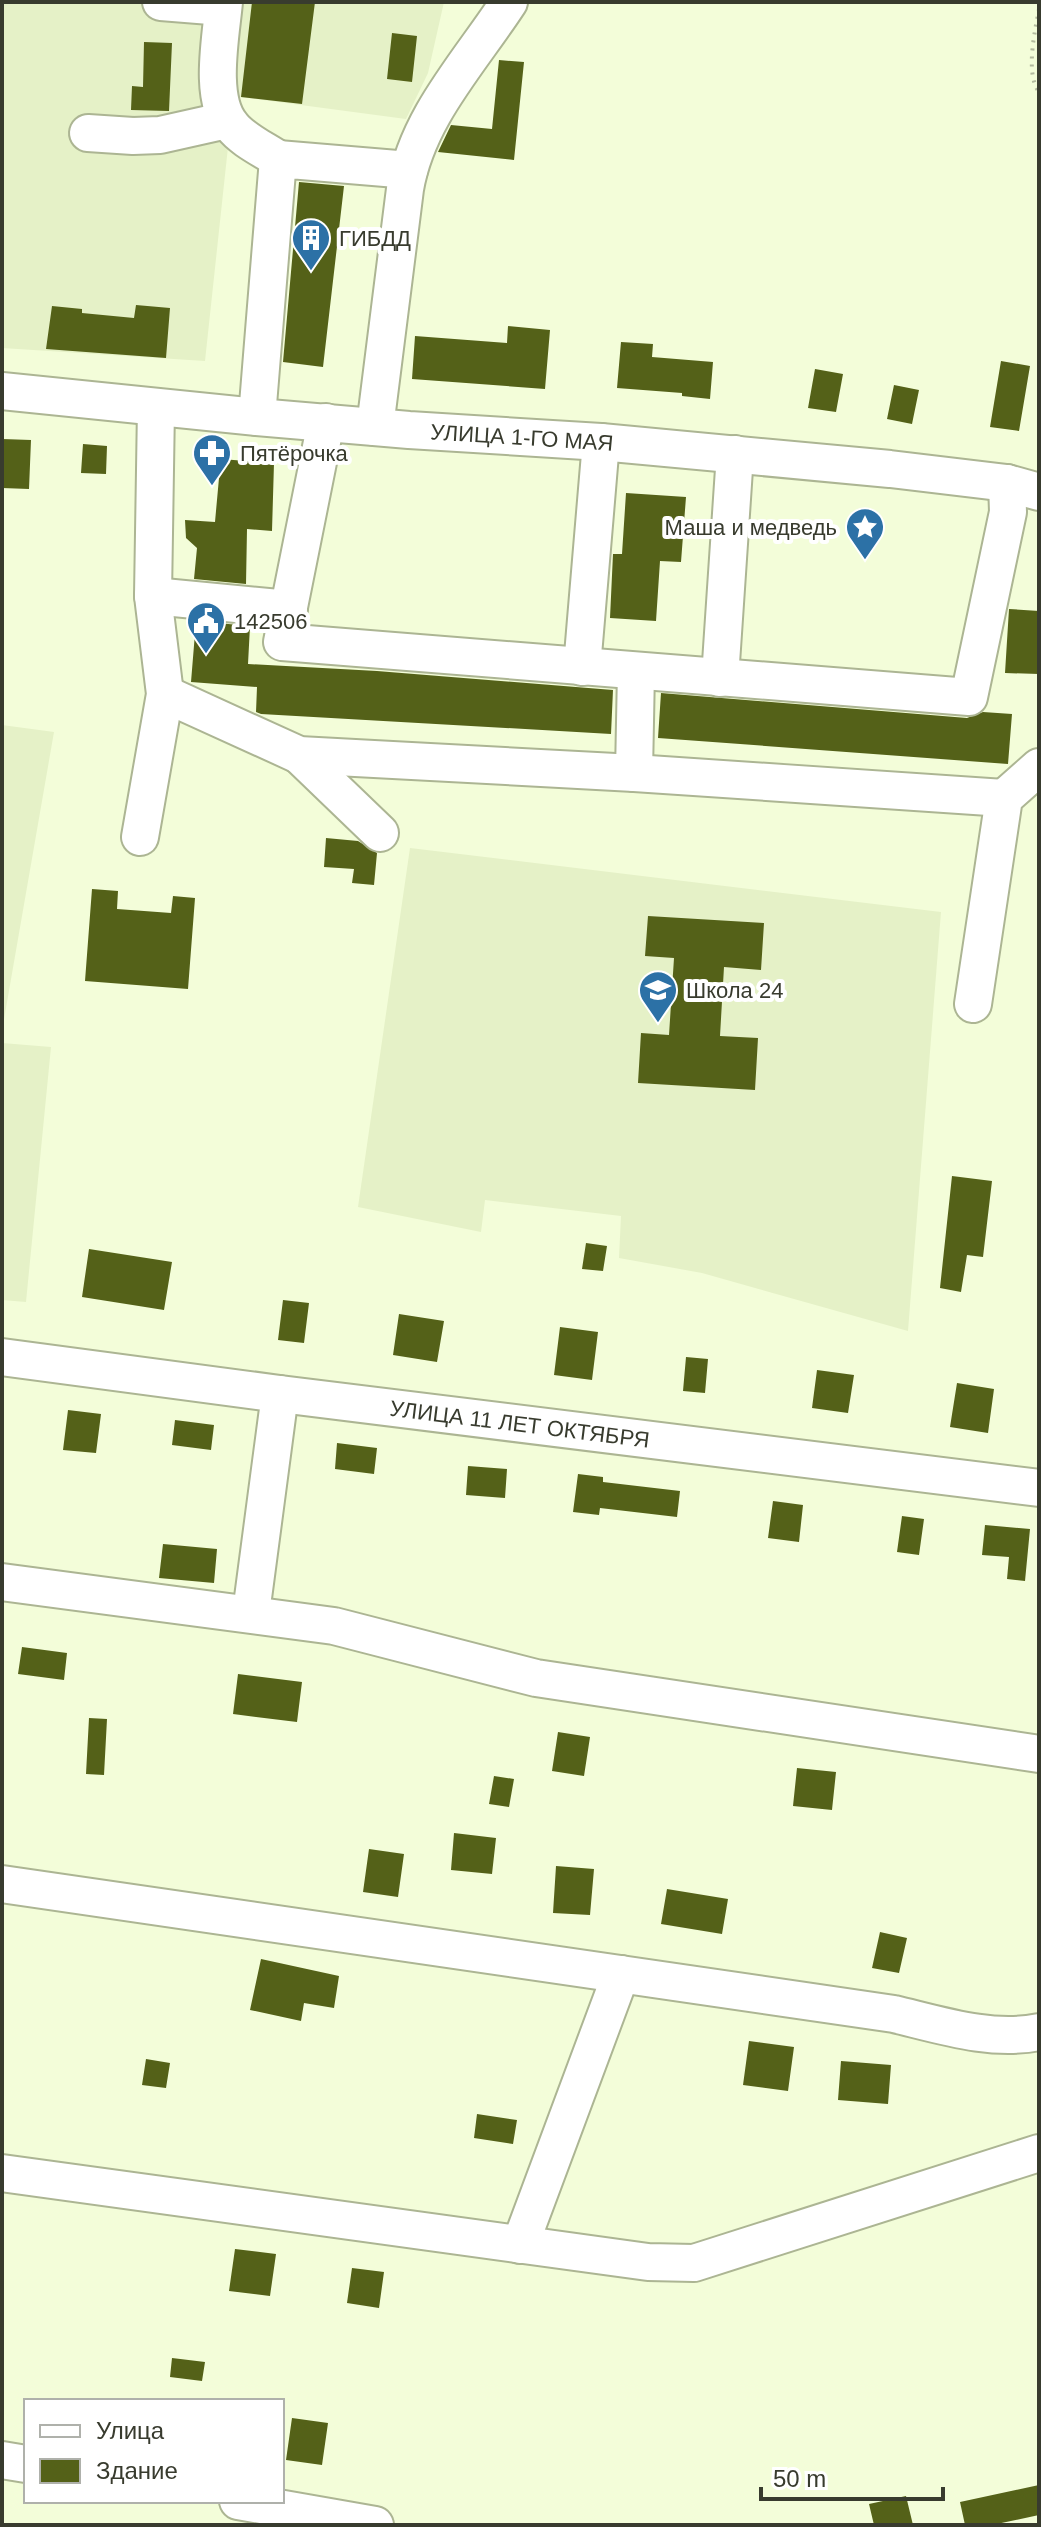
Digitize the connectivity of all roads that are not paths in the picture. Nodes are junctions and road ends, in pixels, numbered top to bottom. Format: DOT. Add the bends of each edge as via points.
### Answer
graph roads {
  1 [pos="161,2"];
  2 [pos="509,2"];
  3 [pos="224,4"];
  4 [pos="227,120"];
  5 [pos="88,133"];
  6 [pos="278,159"];
  7 [pos="409,170"];
  8 [pos="2,391"];
  9 [pos="156,407"];
  10 [pos="257,417"];
  11 [pos="326,422"];
  12 [pos="375,427"];
  13 [pos="601,442"];
  14 [pos="735,454"];
  15 [pos="1023,488"];
  16 [pos="153,596"];
  17 [pos="289,609"];
  18 [pos="582,667"];
  19 [pos="636,671"];
  20 [pos="720,678"];
  21 [pos="165,694"];
  22 [pos="299,755"];
  23 [pos="1039,767"];
  24 [pos="634,773"];
  25 [pos="1004,798"];
  26 [pos="380,833"];
  27 [pos="140,837"];
  28 [pos="973,1004"];
  29 [pos="2,1357"];
  30 [pos="280,1394"];
  31 [pos="1039,1488"];
  32 [pos="2,1582"];
  33 [pos="251,1613"];
  34 [pos="1039,1754"];
  35 [pos="2,1884"];
  36 [pos="621,1974"];
  37 [pos="1039,2032"];
  38 [pos="1039,2153"];
  39 [pos="2,2173"];
  40 [pos="520,2245"];
  41 [pos="2,2460"];
  42 [pos="24,2464"];
  43 [pos="249,2503"];
  44 [pos="375,2525"];
  1 -- 3 [label="street"];
  2 -- 7 [label="street" via="432,115"];
  3 -- 4 [label="street" via="218,86"];
  4 -- 5 [label="street" via="160,135"];
  4 -- 6 [label="street"];
  6 -- 7 [label="street"];
  6 -- 10 [label="street"];
  7 -- 12 [label="street"];
  8 -- 9 [label="street, УЛИЦА 1-ГО МАЯ"];
  9 -- 10 [label="street, УЛИЦА 1-ГО МАЯ"];
  9 -- 16 [label="street"];
  10 -- 11 [label="street, УЛИЦА 1-ГО МАЯ"];
  11 -- 12 [label="street, УЛИЦА 1-ГО МАЯ"];
  11 -- 17 [label="street"];
  12 -- 13 [label="street, УЛИЦА 1-ГО МАЯ"];
  13 -- 14 [label="street, УЛИЦА 1-ГО МАЯ"];
  13 -- 18 [label="street"];
  14 -- 15 [label="street, УЛИЦА 1-ГО МАЯ"];
  14 -- 20 [label="street"];
  15 -- 20 [label="street" via="1008,512 969,697"];
  16 -- 17 [label="street"];
  16 -- 21 [label="street"];
  17 -- 18 [label="street" via="282,642"];
  18 -- 19 [label="street"];
  19 -- 20 [label="street"];
  19 -- 24 [label="street"];
  21 -- 22 [label="street"];
  21 -- 27 [label="street"];
  22 -- 24 [label="street"];
  22 -- 26 [label="street"];
  23 -- 25 [label="street"];
  24 -- 25 [label="street"];
  25 -- 28 [label="street"];
  29 -- 30 [label="street, УЛИЦА 11 ЛЕТ ОКТЯБРЯ"];
  30 -- 31 [label="street, УЛИЦА 11 ЛЕТ ОКТЯБРЯ"];
  30 -- 33 [label="street"];
  32 -- 33 [label="street"];
  33 -- 34 [label="street" via="383,1637 536,1678"];
  35 -- 36 [label="street"];
  36 -- 37 [label="street" via="894,2014 968,2031 1022,2036"];
  36 -- 40 [label="street"];
  38 -- 40 [label="street" via="694,2263"];
  39 -- 40 [label="street"];
  41 -- 42 [label="street"];
  43 -- 44 [label="street"];
}
